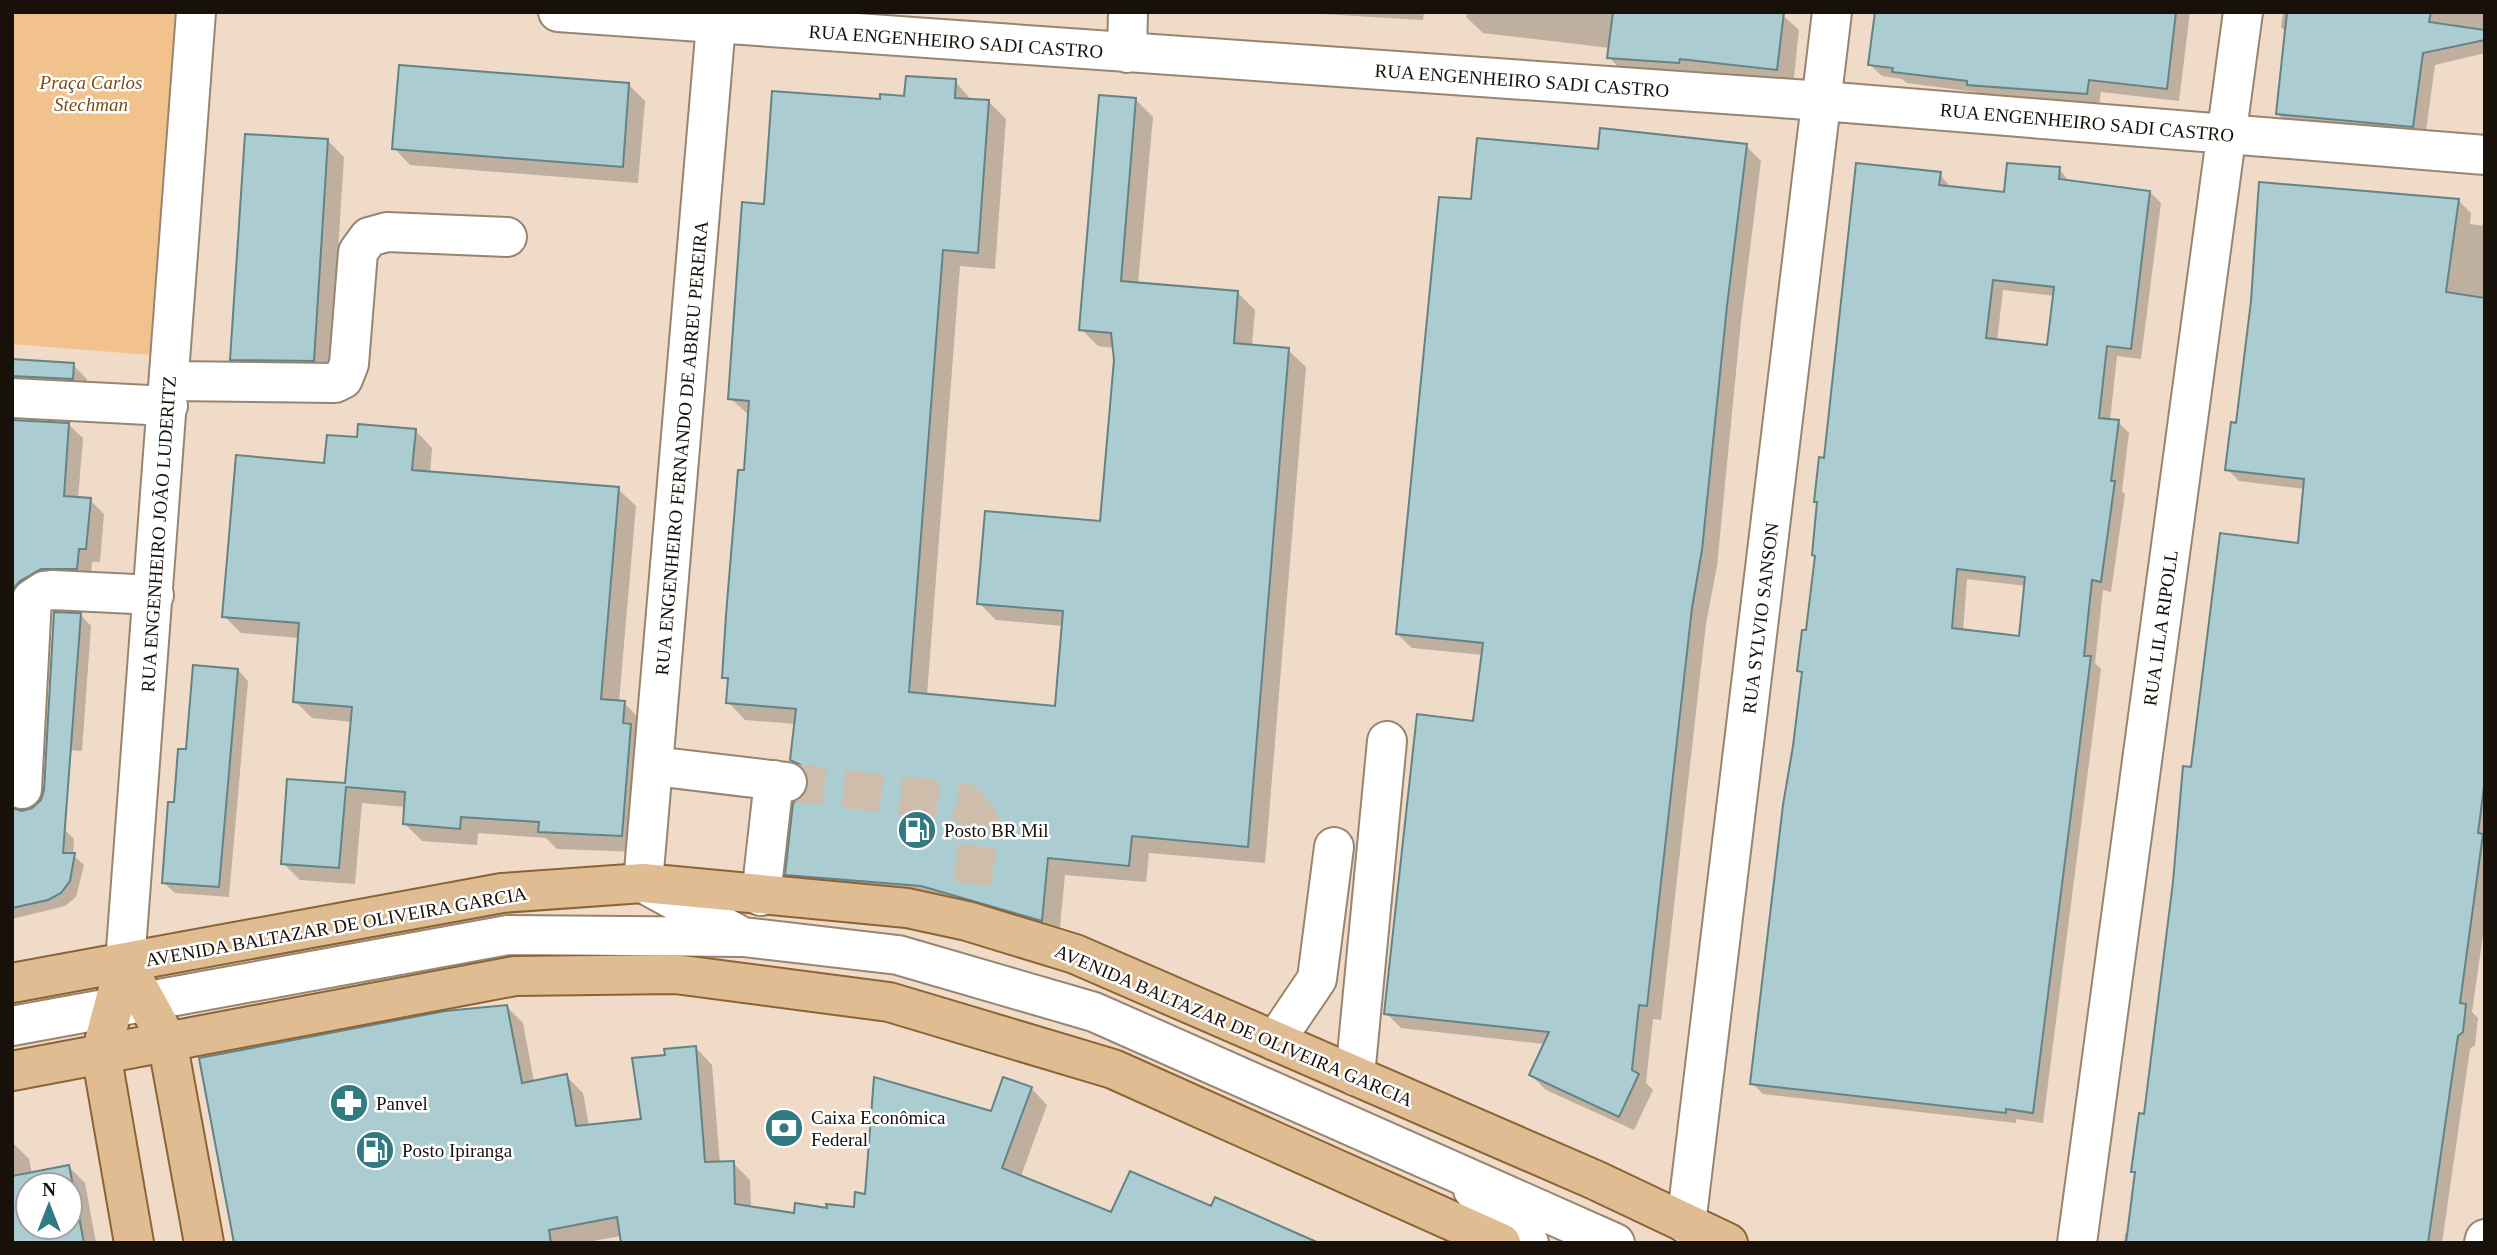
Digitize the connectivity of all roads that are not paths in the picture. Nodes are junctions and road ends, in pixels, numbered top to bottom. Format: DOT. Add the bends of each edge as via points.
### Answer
graph roads {
  1 [pos="196,12"];
  2 [pos="558,12"];
  3 [pos="1128,12"];
  4 [pos="1832,12"];
  5 [pos="2243,12"];
  6 [pos="717,19"];
  7 [pos="1127,53"];
  8 [pos="1822,101"];
  9 [pos="2227,134"];
  10 [pos="2485,155"];
  11 [pos="507,237"];
  12 [pos="169,394"];
  13 [pos="12,398"];
  14 [pos="153,595"];
  15 [pos="1387,741"];
  16 [pos="654,766"];
  17 [pos="22,789"];
  18 [pos="1334,847"];
  19 [pos="643,883"];
  20 [pos="761,896"];
  21 [pos="743,937"];
  22 [pos="125,962"];
  23 [pos="675,974"];
  24 [pos="12,983"];
  25 [pos="129,1005"];
  26 [pos="12,1026"];
  27 [pos="167,1040"];
  28 [pos="1275,1041"];
  29 [pos="102,1053"];
  30 [pos="12,1071"];
  31 [pos="1355,1076"];
  32 [pos="1448,1167"];
  33 [pos="1595,1180"];
  34 [pos="1686,1224"];
  35 [pos="134,1243"];
  36 [pos="204,1243"];
  37 [pos="1501,1243"];
  38 [pos="1529,1243"];
  39 [pos="1615,1243"];
  40 [pos="1728,1243"];
  41 [pos="2077,1243"];
  1 -- 12 [label="street, RUA ENGENHEIRO JOÃO LUDERITZ"];
  2 -- 6 [label="street, RUA ENGENHEIRO SADI CASTRO"];
  3 -- 7 [label="street"];
  4 -- 8 [label="street, RUA SYLVIO SANSON"];
  5 -- 9 [label="street, RUA LILA RIPOLL"];
  6 -- 7 [label="street, RUA ENGENHEIRO SADI CASTRO"];
  6 -- 16 [label="street, RUA ENGENHEIRO FERNANDO DE ABREU PEREIRA"];
  7 -- 8 [label="street, RUA ENGENHEIRO SADI CASTRO"];
  8 -- 9 [label="street, RUA ENGENHEIRO SADI CASTRO"];
  8 -- 34 [label="street, RUA SYLVIO SANSON"];
  9 -- 10 [label="street, RUA ENGENHEIRO SADI CASTRO"];
  9 -- 41 [label="street, RUA LILA RIPOLL"];
  11 -- 12 [label="street" via="387,232 369,237 358,253 349,364 343,379 335,383"];
  12 -- 13 [label="street"];
  12 -- 14 [label="street, RUA ENGENHEIRO JOÃO LUDERITZ"];
  14 -- 17 [label="street" via="53,590 32,599"];
  14 -- 22 [label="street, RUA ENGENHEIRO JOÃO LUDERITZ"];
  15 -- 31 [label="street"];
  16 -- 19 [label="street, RUA ENGENHEIRO FERNANDO DE ABREU PEREIRA"];
  16 -- 20 [label="street" via="781,781"];
  18 -- 28 [label="street" via="1317,979"];
  19 -- 20 [label="main road, AVENIDA BALTAZAR DE OLIVEIRA GARCIA"];
  19 -- 21 [label="street"];
  19 -- 22 [label="main road, AVENIDA BALTAZAR DE OLIVEIRA GARCIA" via="502,893"];
  20 -- 28 [label="main road, AVENIDA BALTAZAR DE OLIVEIRA GARCIA" via="968,911"];
  21 -- 23 [label="street"];
  21 -- 25 [label="street" via="508,934"];
  21 -- 32 [label="street" via="898,955 1094,1012"];
  22 -- 24 [label="main road, AVENIDA BALTAZAR DE OLIVEIRA GARCIA"];
  22 -- 25 [label="main road, RUA ENGENHEIRO JOÃO LUDERITZ"];
  23 -- 27 [label="main road" via="515,975"];
  23 -- 37 [label="main road" via="889,1002 1113,1069"];
  25 -- 26 [label="street"];
  25 -- 27 [label="main road"];
  25 -- 29 [label="main road, RUA ENGENHEIRO JOÃO LUDERITZ"];
  27 -- 29 [label="main road"];
  27 -- 36 [label="main road"];
  28 -- 31 [label="main road, AVENIDA BALTAZAR DE OLIVEIRA GARCIA"];
  29 -- 30 [label="main road"];
  29 -- 35 [label="main road"];
  31 -- 33 [label="main road, AVENIDA BALTAZAR DE OLIVEIRA GARCIA"];
  32 -- 33 [label="street"];
  32 -- 38 [label="street"];
  32 -- 39 [label="street"];
  33 -- 34 [label="main road, AVENIDA BALTAZAR DE OLIVEIRA GARCIA"];
  34 -- 40 [label="main road, AVENIDA BALTAZAR DE OLIVEIRA GARCIA"];
}
